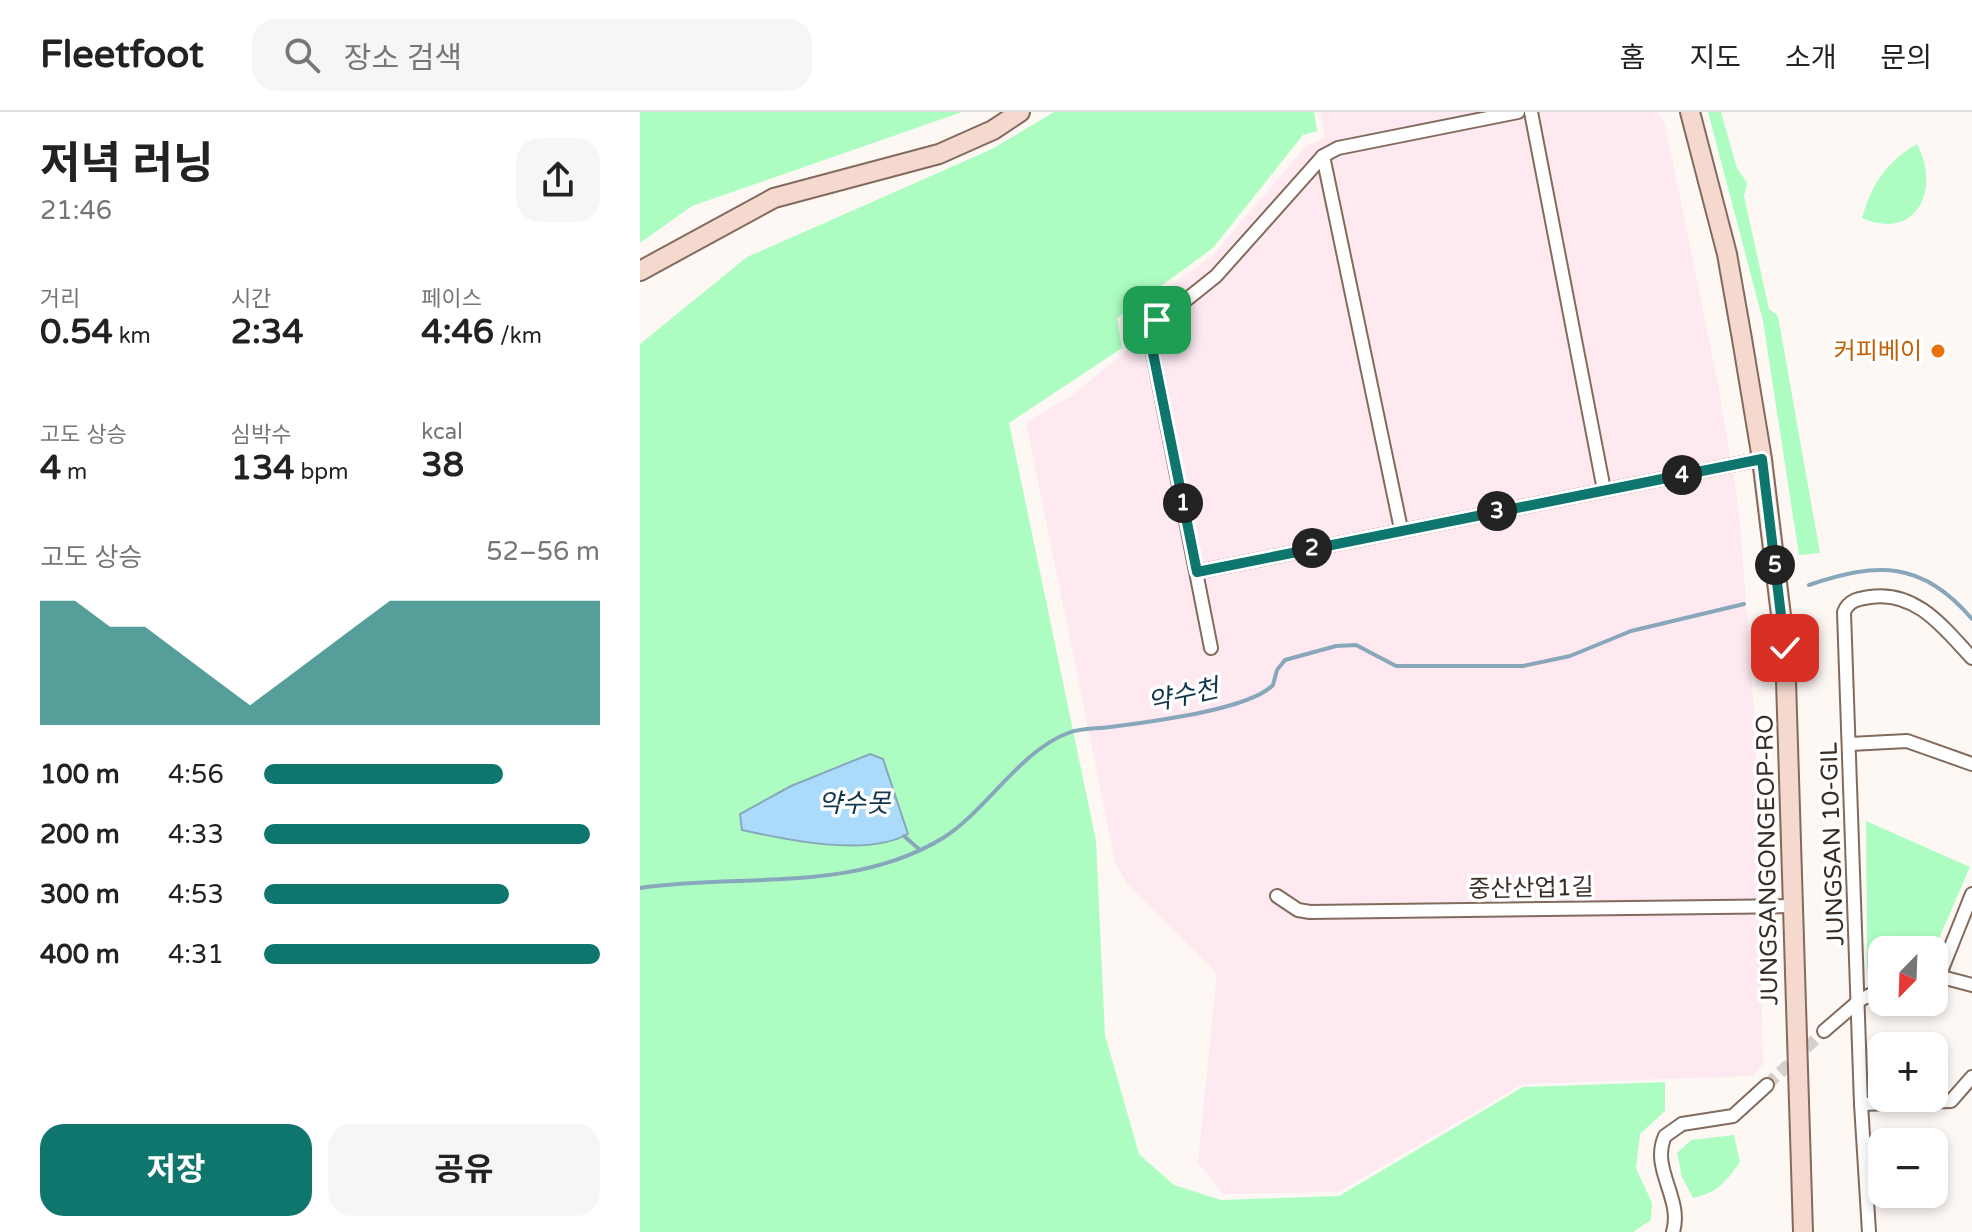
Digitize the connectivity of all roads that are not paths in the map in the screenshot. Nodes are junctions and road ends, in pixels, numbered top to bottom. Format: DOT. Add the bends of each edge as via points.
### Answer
graph roads {
  1 [pos="1020,112"];
  2 [pos="1436,112"];
  3 [pos="1518,112"];
  4 [pos="1531,112"];
  5 [pos="1690,112"];
  6 [pos="1438,126"];
  7 [pos="1323,156"];
  8 [pos="640,271"];
  9 [pos="1762,459"];
  10 [pos="1604,490"];
  11 [pos="1401,529"];
  12 [pos="1197,572"];
  13 [pos="1211,648"];
  14 [pos="1972,658"];
  15 [pos="1850,744"];
  16 [pos="1972,764"];
  17 [pos="1972,894"];
  18 [pos="1277,896"];
  19 [pos="1791,906"];
  20 [pos="1948,949"];
  21 [pos="1948,977"];
  22 [pos="1972,985"];
  23 [pos="1868,996"];
  24 [pos="1860,1000"];
  25 [pos="1824,1031"];
  26 [pos="1972,1077"];
  27 [pos="1767,1085"];
  28 [pos="1861,1104"];
  29 [pos="1673,1232"];
  30 [pos="1803,1232"];
  31 [pos="1869,1232"];
  1 -- 8 [label="street" via="939,154 774,198"];
  2 -- 6 [label="street"];
  3 -- 6 [label="street"];
  4 -- 10 [label="street"];
  5 -- 9 [label="street, JUNGSANGONGEOP-RO" via="1727,254"];
  6 -- 7 [label="street"];
  7 -- 11 [label="street"];
  7 -- 12 [label="street" via="1224,268 1151,328"];
  9 -- 10 [label="street"];
  9 -- 19 [label="street, JUNGSANGONGEOP-RO" via="1785,648"];
  10 -- 11 [label="street"];
  11 -- 12 [label="street"];
  12 -- 13 [label="street"];
  14 -- 15 [label="street, JUNGSAN 10-GIL" via="1916,604 1878,596 1847,604"];
  15 -- 16 [label="street" via="1907,741"];
  15 -- 24 [label="street, JUNGSAN 10-GIL"];
  17 -- 20 [label="street"];
  18 -- 19 [label="street, 중산산업1길" via="1310,912"];
  19 -- 30 [label="street, JUNGSANGONGEOP-RO"];
  21 -- 22 [label="street"];
  23 -- 24 [label="street"];
  24 -- 25 [label="street"];
  24 -- 28 [label="street, JUNGSAN 10-GIL"];
  26 -- 28 [label="street" via="1951,1101"];
  27 -- 29 [label="street" via="1733,1116 1682,1124 1665,1136 1660,1160 1675,1211"];
  28 -- 31 [label="street, JUNGSAN 10-GIL"];
}
